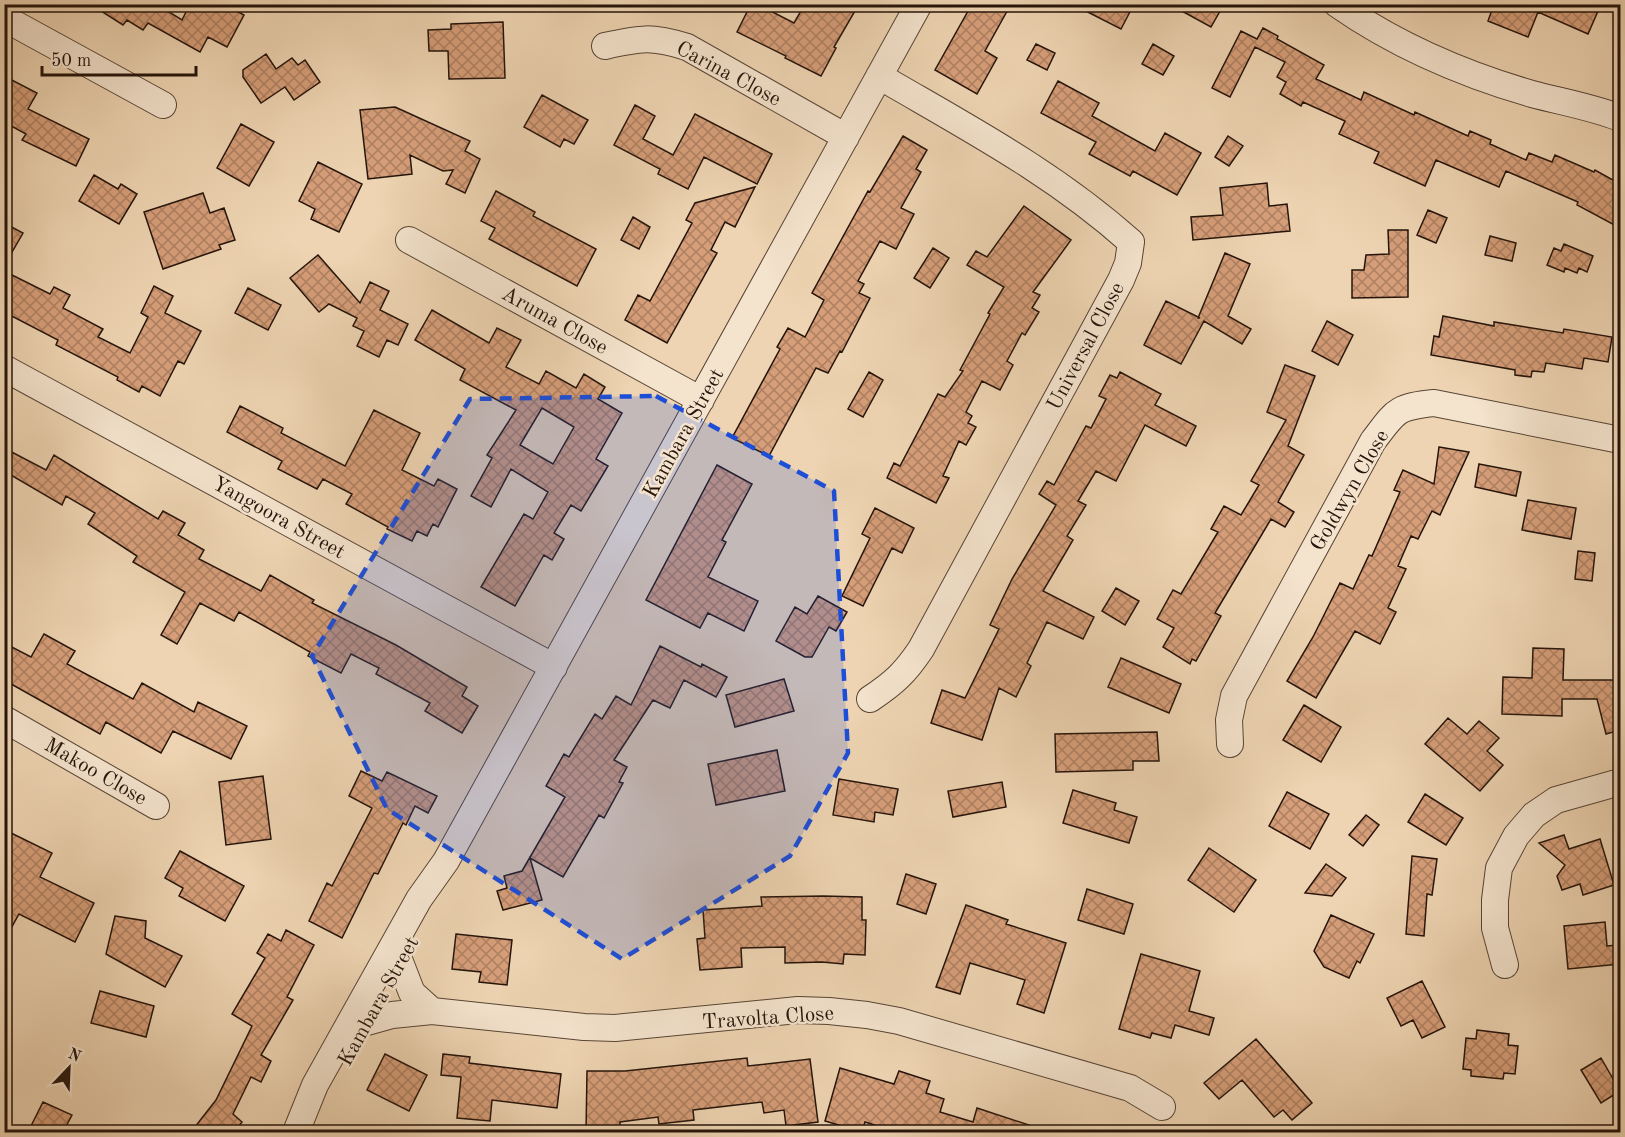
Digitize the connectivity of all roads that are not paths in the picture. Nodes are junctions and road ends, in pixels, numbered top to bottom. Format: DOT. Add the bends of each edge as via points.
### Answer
graph roads {
  1 [pos="919,4"];
  2 [pos="1338,4"];
  3 [pos="4,18"];
  4 [pos="605,46"];
  5 [pos="879,76"];
  6 [pos="163,105"];
  7 [pos="1620,118"];
  8 [pos="846,137"];
  9 [pos="409,240"];
  10 [pos="6,371"];
  11 [pos="700,400"];
  12 [pos="1620,440"];
  13 [pos="554,667"];
  14 [pos="870,699"];
  15 [pos="4,719"];
  16 [pos="1230,744"];
  17 [pos="1620,782"];
  18 [pos="156,806"];
  19 [pos="446,861"];
  20 [pos="400,962"];
  21 [pos="1505,965"];
  22 [pos="432,1011"];
  23 [pos="367,1022"];
  24 [pos="1162,1107"];
  25 [pos="296,1132"];
  1 -- 5 [label="street, Kambara Street"];
  2 -- 7 [label="street" via="1398,41 1478,77"];
  3 -- 6 [label="street"];
  4 -- 8 [label="street, Carina Close" via="636,39 660,39 687,47"];
  5 -- 8 [label="street, Kambara Street"];
  5 -- 14 [label="street, Universal Close" via="1022,159 1131,242 1121,280 921,649 894,683"];
  8 -- 11 [label="street, Kambara Street"];
  9 -- 11 [label="street, Aruma Close"];
  10 -- 13 [label="street, Yangoora Street"];
  11 -- 13 [label="street, Kambara Street"];
  12 -- 16 [label="street, Goldwyn Close" via="1434,404 1398,410 1373,441 1234,696"];
  13 -- 19 [label="street, Kambara Street"];
  15 -- 18 [label="street, Makoo Close"];
  17 -- 21 [label="street" via="1556,800 1534,815 1516,836 1499,868 1495,900 1495,928"];
  19 -- 20 [label="street, Kambara Street" via="430,906"];
  19 -- 25 [label="street, Kambara Street" via="419,899 315,1085"];
  20 -- 22 [label="street" via="412,993"];
  20 -- 23 [label="street, Kambara Street"];
  22 -- 23 [label="street, Travolta Close"];
  22 -- 24 [label="street, Travolta Close" via="584,1028 798,1010 867,1015 1130,1088"];
  23 -- 25 [label="street, Kambara Street" via="328,1092"];
}
